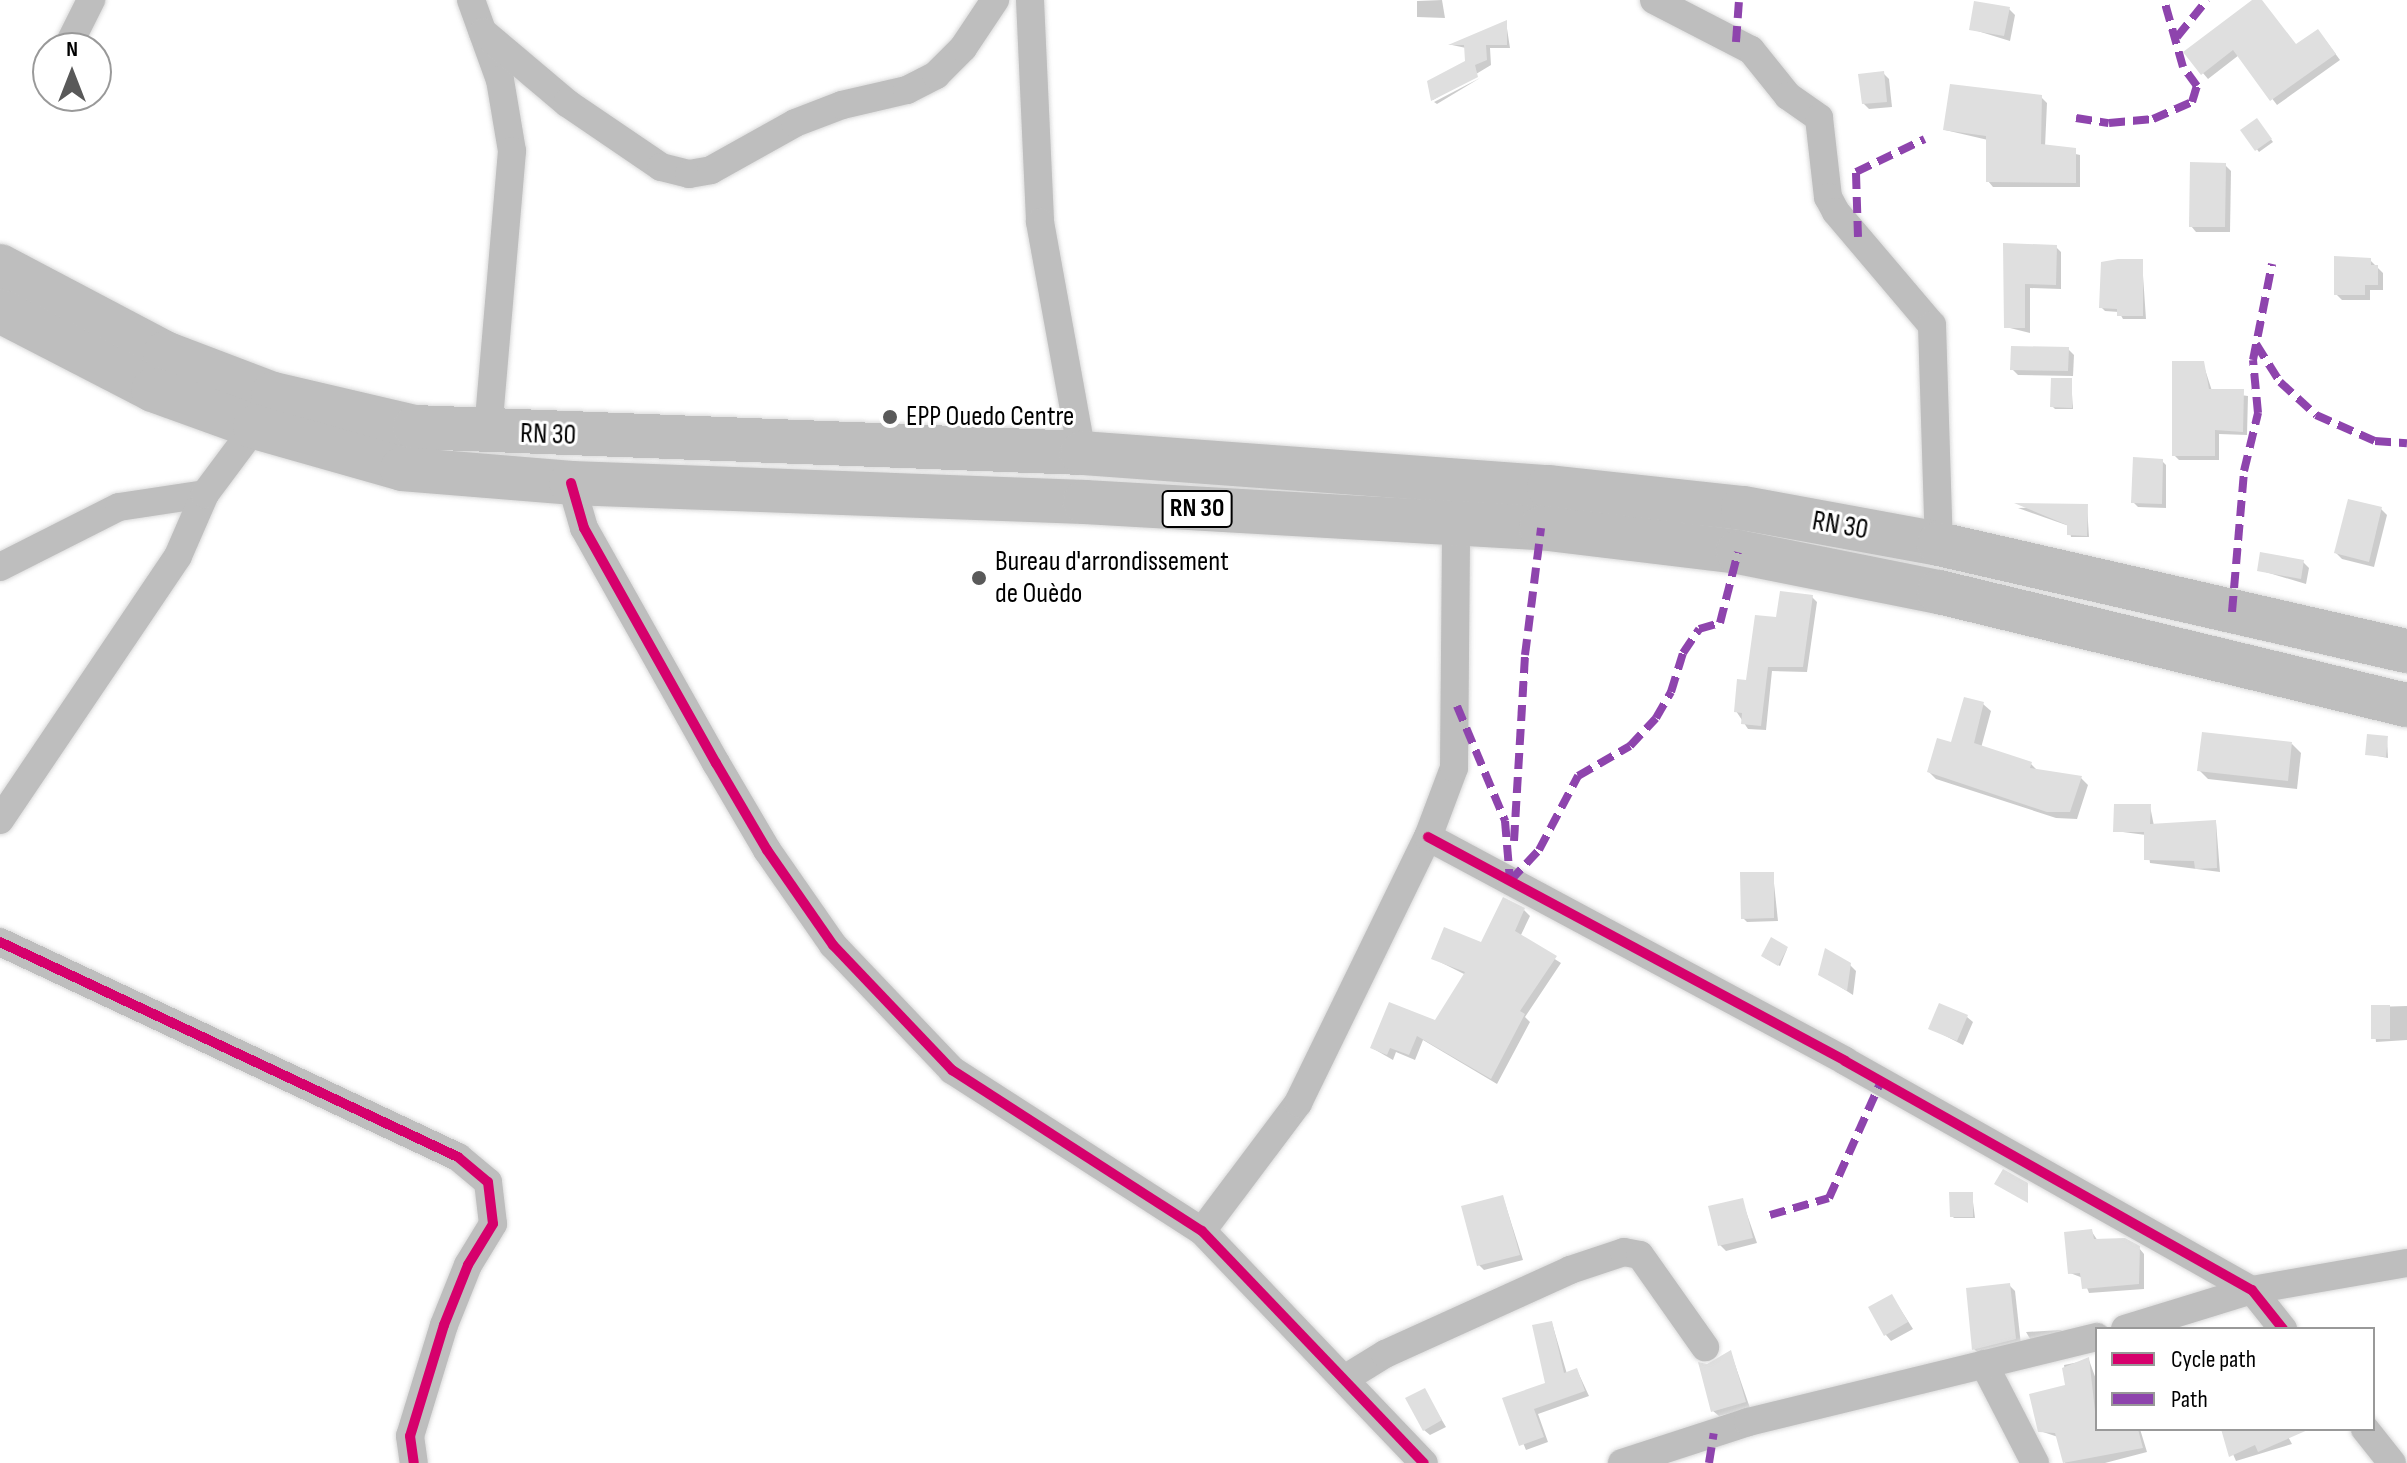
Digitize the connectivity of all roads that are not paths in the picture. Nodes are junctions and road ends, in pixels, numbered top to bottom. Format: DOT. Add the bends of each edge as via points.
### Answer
graph roads {
  1 [pos="91,0"];
  2 [pos="471,0"];
  3 [pos="995,0"];
  4 [pos="1030,0"];
  5 [pos="1654,0"];
  6 [pos="75,32"];
  7 [pos="483,32"];
  8 [pos="0,266"];
  9 [pos="0,311"];
  10 [pos="255,427"];
  11 [pos="488,432"];
  12 [pos="1082,453"];
  13 [pos="571,483"];
  14 [pos="205,494"];
  15 [pos="1456,523"];
  16 [pos="1939,544"];
  17 [pos="0,567"];
  18 [pos="2407,651"];
  19 [pos="2407,705"];
  20 [pos="0,820"];
  21 [pos="1428,837"];
  22 [pos="0,942"];
  23 [pos="1202,1231"];
  24 [pos="2407,1263"];
  25 [pos="2252,1290"];
  26 [pos="2132,1327"];
  27 [pos="2281,1327"];
  28 [pos="2095,1337"];
  29 [pos="1705,1347"];
  30 [pos="1984,1364"];
  31 [pos="1346,1378"];
  32 [pos="2367,1431"];
  33 [pos="414,1463"];
  34 [pos="1424,1463"];
  35 [pos="1622,1463"];
  36 [pos="2035,1463"];
  37 [pos="2392,1463"];
  1 -- 6 [label="street"];
  2 -- 7 [label="street"];
  3 -- 7 [label="street" via="963,48 936,75 907,90 795,123 711,170 689,174 661,167 567,103"];
  4 -- 12 [label="street" via="1040,222"];
  5 -- 16 [label="street" via="1751,50 1788,96 1819,118 1828,197 1836,212 1932,325"];
  7 -- 11 [label="street" via="500,80 513,178"];
  8 -- 11 [label="main road, RN 30 / RN 30" via="165,353 273,394 415,427"];
  9 -- 10 [label="main road, RN 30" via="153,390"];
  10 -- 13 [label="main road, RN 30" via="402,469"];
  10 -- 14 [label="street"];
  11 -- 12 [label="main road, RN 30 / RN 30"];
  12 -- 16 [label="main road, RN 30 / RN 30" via="1549,487 1743,508"];
  13 -- 15 [label="main road, RN 30" via="1085,502"];
  13 -- 23 [label="street" via="584,528 716,763 767,850 833,945 952,1070"];
  14 -- 17 [label="street" via="119,507"];
  14 -- 20 [label="street" via="178,556"];
  15 -- 19 [label="main road, RN 30" via="1738,552 1939,592"];
  15 -- 21 [label="street" via="1454,768"];
  16 -- 18 [label="main road, RN 30 / RN 30"];
  21 -- 23 [label="street" via="1298,1103"];
  21 -- 25 [label="street"];
  22 -- 33 [label="street" via="458,1157 488,1182 493,1224 468,1265 444,1325 410,1436"];
  23 -- 31 [label="street"];
  24 -- 25 [label="street"];
  25 -- 26 [label="street"];
  25 -- 27 [label="street"];
  28 -- 30 [label="street"];
  29 -- 31 [label="street" via="1640,1255 1624,1252 1570,1270 1385,1354"];
  30 -- 35 [label="street" via="1748,1422"];
  30 -- 36 [label="street"];
  31 -- 34 [label="street"];
  32 -- 37 [label="street"];
}
